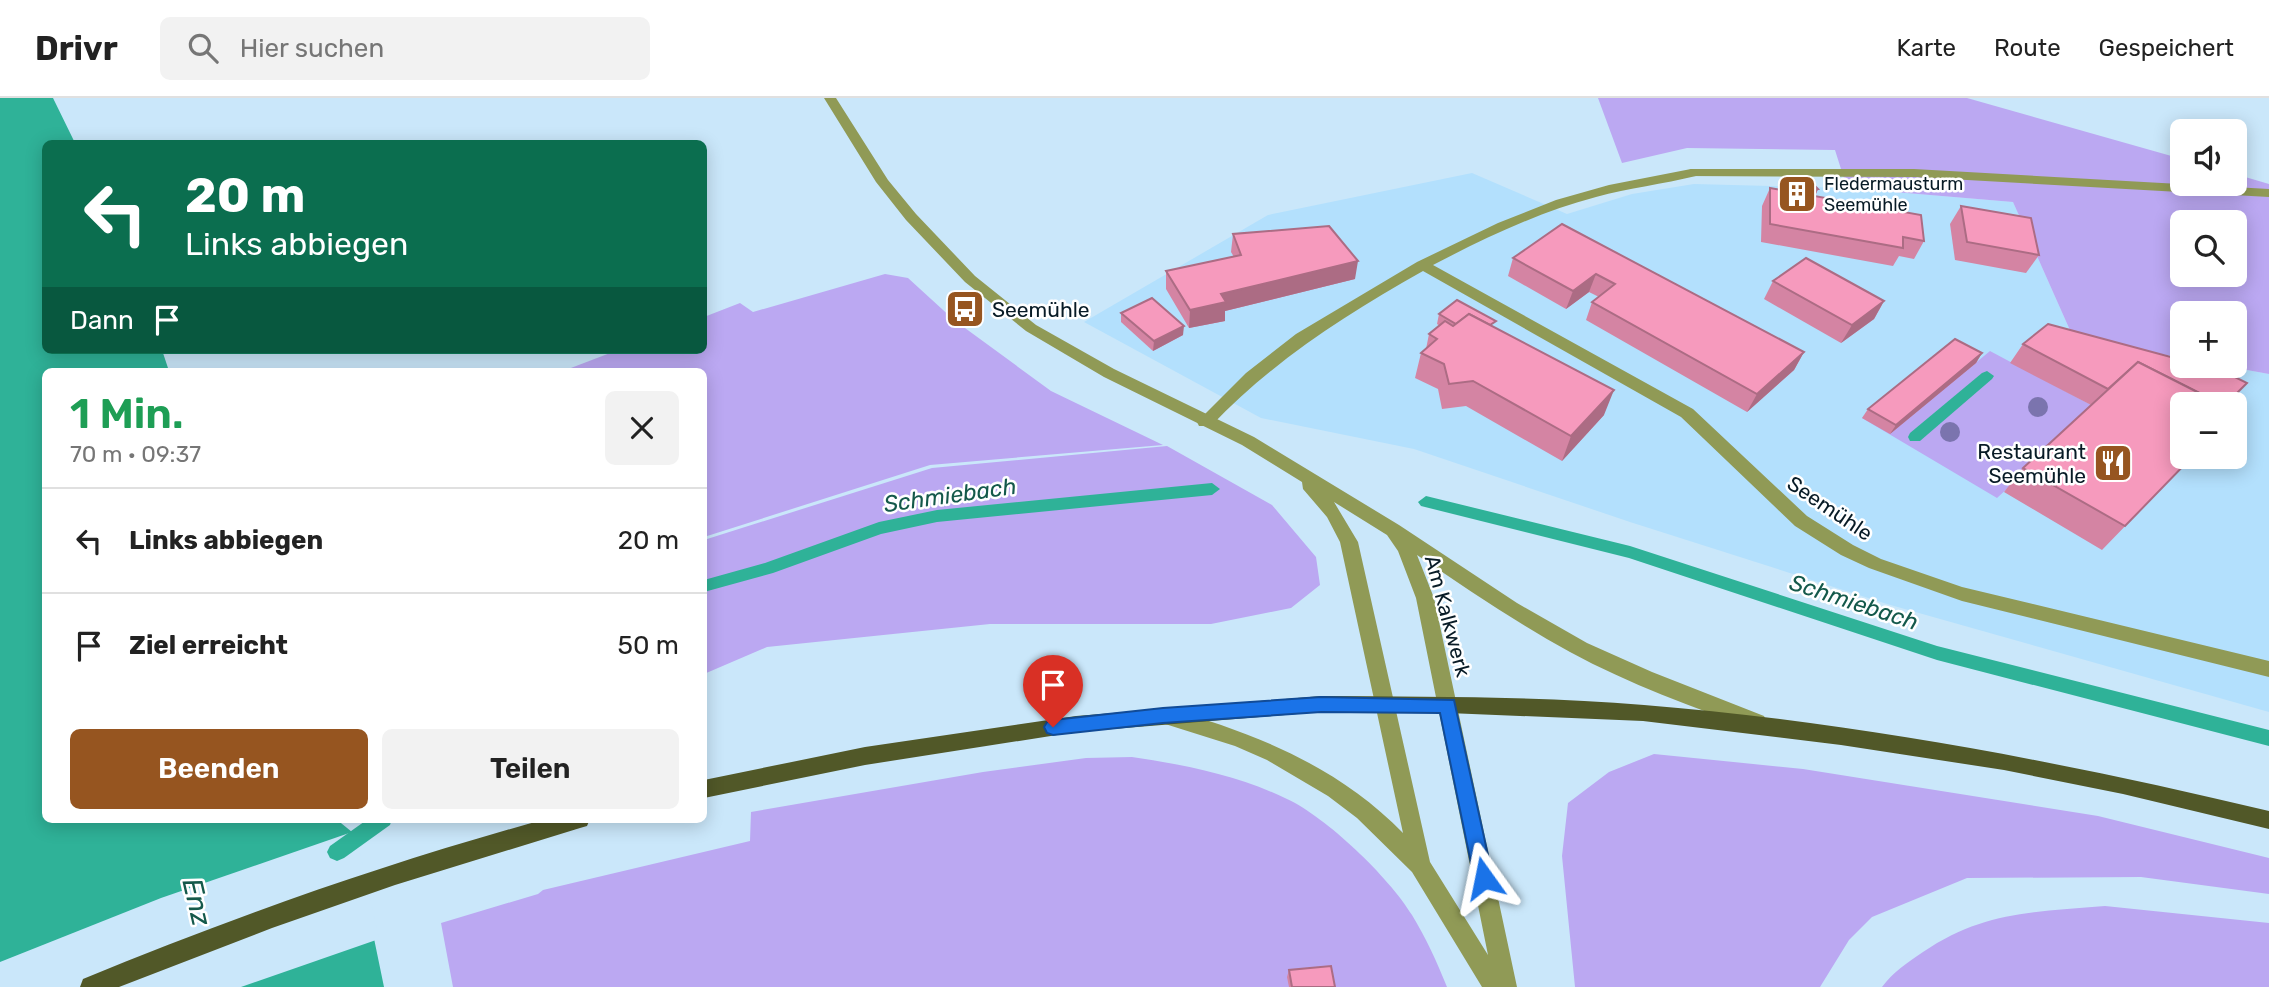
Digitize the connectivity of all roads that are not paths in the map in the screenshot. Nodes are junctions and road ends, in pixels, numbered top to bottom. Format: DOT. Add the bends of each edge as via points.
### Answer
graph roads {
  1 [pos="830,98"];
  2 [pos="2269,192"];
  3 [pos="1422,265"];
  4 [pos="1205,422"];
  5 [pos="1297,471"];
  6 [pos="1393,530"];
  7 [pos="2269,669"];
  8 [pos="1448,705"];
  9 [pos="1386,706"];
  10 [pos="1163,716"];
  11 [pos="1777,729"];
  12 [pos="707,788"];
  13 [pos="2269,820"];
  14 [pos="567,823"];
  15 [pos="1420,865"];
  16 [pos="91,987"];
  17 [pos="1495,987"];
  18 [pos="1506,987"];
  1 -- 4 [label="street, Am Kalkwerk" via="883,183 970,279 1031,328"];
  2 -- 3 [label="street" via="1914,173 1691,173 1626,184 1561,203"];
  3 -- 4 [label="street" via="1281,350"];
  3 -- 7 [label="street, Seemühle" via="1687,413 1789,513 1872,563 1937,589"];
  4 -- 5 [label="street, Am Kalkwerk"];
  5 -- 6 [label="street, Am Kalkwerk"];
  5 -- 9 [label="street, Am Kalkwerk" via="1334,513 1349,542"];
  6 -- 8 [label="street, Am Kalkwerk" via="1416,568"];
  6 -- 11 [label="street" via="1506,605 1583,649 1661,685"];
  8 -- 9 [label="main road"];
  8 -- 11 [label="main road" via="1643,713"];
  8 -- 18 [label="street, Am Kalkwerk"];
  9 -- 10 [label="main road" via="1321,704"];
  9 -- 15 [label="street, Am Kalkwerk"];
  10 -- 12 [label="main road" via="963,740"];
  10 -- 15 [label="street" via="1208,727 1269,751 1323,780 1376,820"];
  11 -- 13 [label="main road" via="2004,761"];
  14 -- 16 [label="main road" via="302,906"];
  15 -- 17 [label="street"];
}
